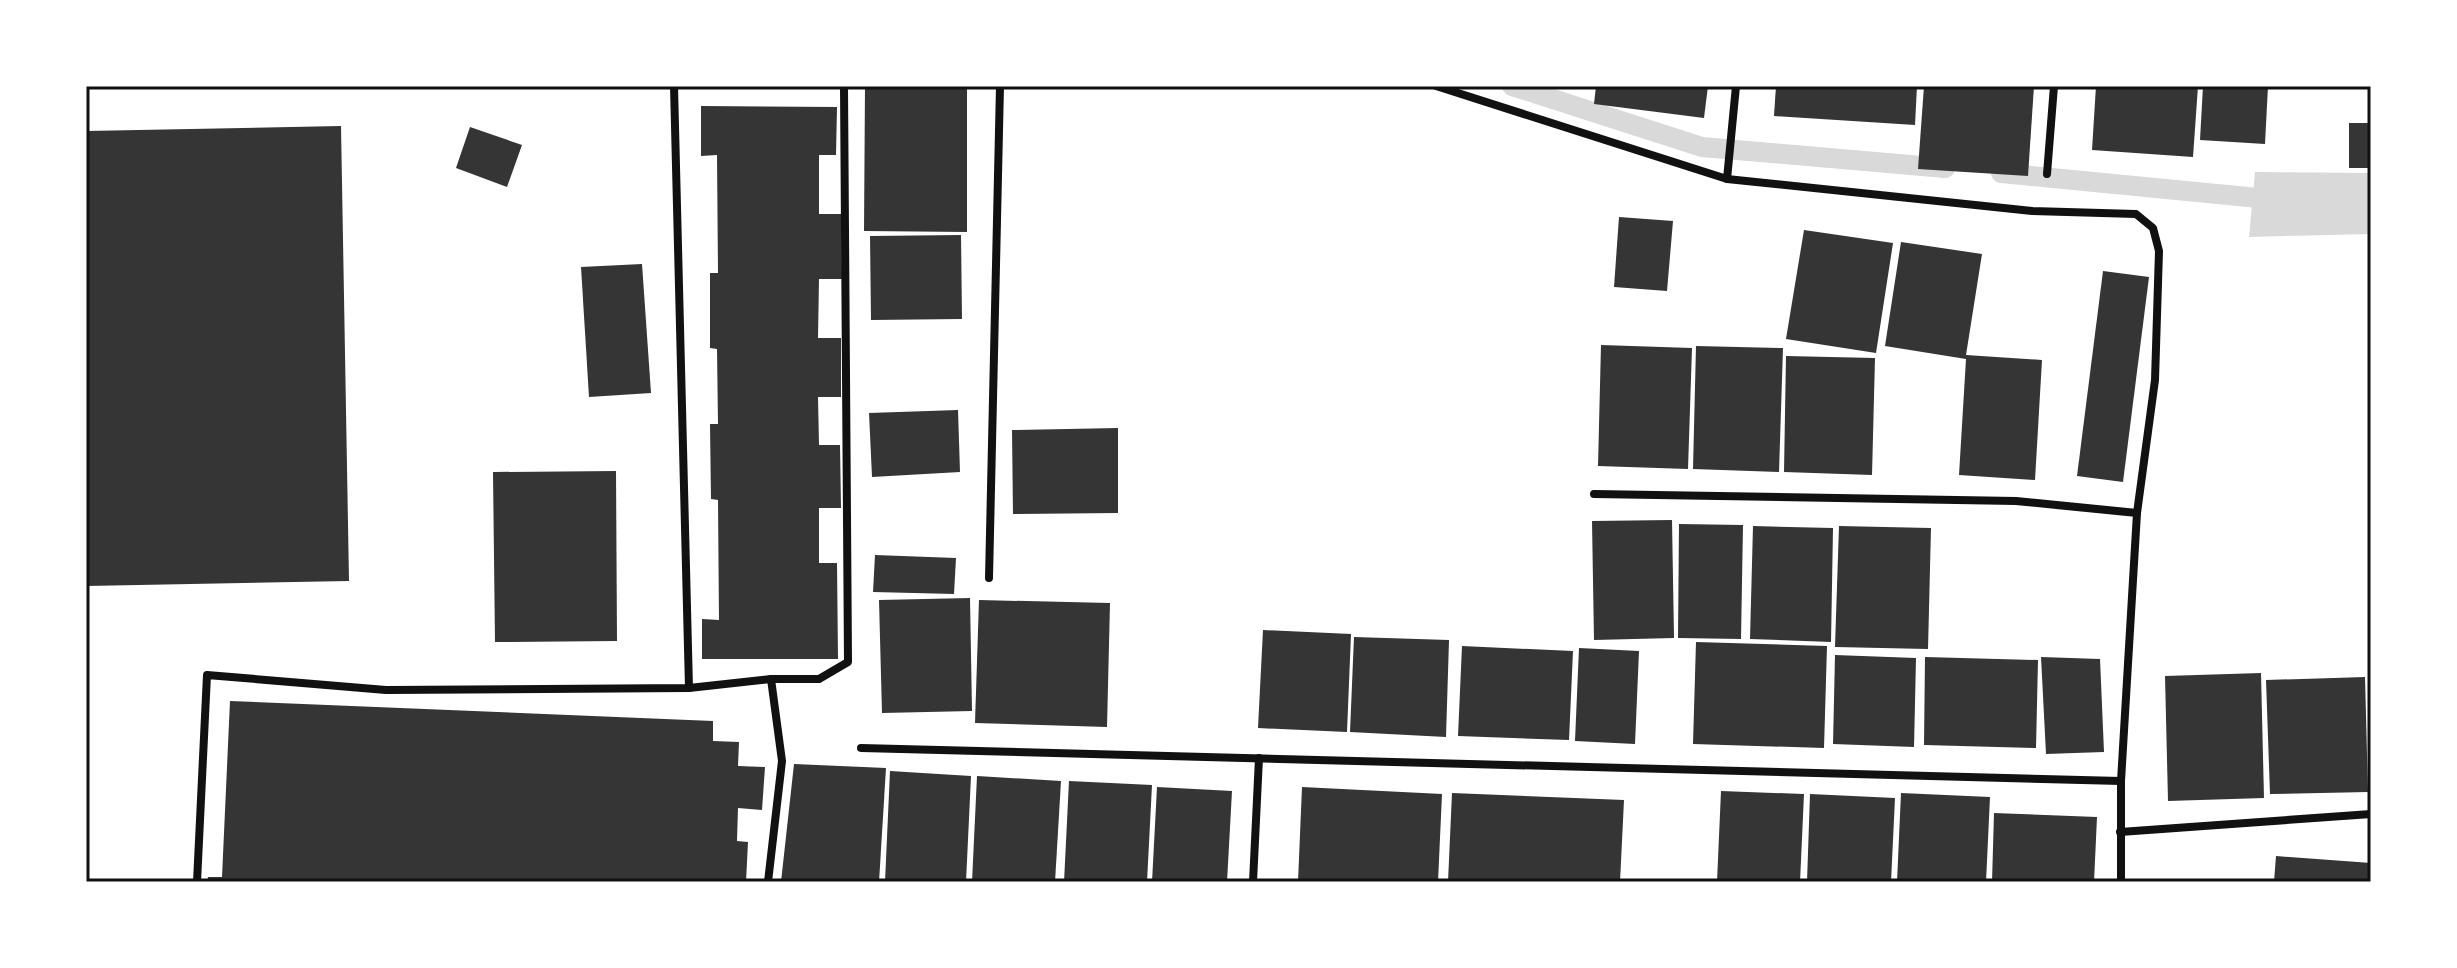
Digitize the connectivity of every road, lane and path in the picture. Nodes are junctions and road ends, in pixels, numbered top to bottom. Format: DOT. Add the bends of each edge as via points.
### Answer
graph roads {
  1 [pos="674,86"];
  2 [pos="844,86"];
  3 [pos="1000,86"];
  4 [pos="1436,86"];
  5 [pos="1736,86"];
  6 [pos="2054,86"];
  7 [pos="2047,174"];
  8 [pos="1727,179"];
  9 [pos="1594,494"];
  10 [pos="2137,513"];
  11 [pos="989,578"];
  12 [pos="771,679"];
  13 [pos="689,688"];
  14 [pos="861,748"];
  15 [pos="1259,758"];
  16 [pos="2121,781"];
  17 [pos="2371,814"];
  18 [pos="2120,832"];
  19 [pos="197,882"];
  20 [pos="768,882"];
  21 [pos="1253,882"];
  22 [pos="2121,882"];
  1 -- 13 [label="street"];
  2 -- 12 [label="street" via="848,662 819,679"];
  3 -- 11 [label="street"];
  4 -- 8 [label="street"];
  5 -- 8 [label="street"];
  6 -- 7 [label="street"];
  8 -- 10 [label="street" via="2032,211 2136,214 2153,228 2159,251 2155,380"];
  9 -- 10 [label="street" via="2016,501"];
  10 -- 16 [label="street"];
  12 -- 13 [label="street"];
  12 -- 20 [label="street" via="782,761"];
  13 -- 19 [label="street" via="386,690 207,675"];
  14 -- 15 [label="street"];
  15 -- 16 [label="street"];
  15 -- 21 [label="street"];
  16 -- 18 [label="street"];
  17 -- 18 [label="street"];
  18 -- 22 [label="street"];
}
